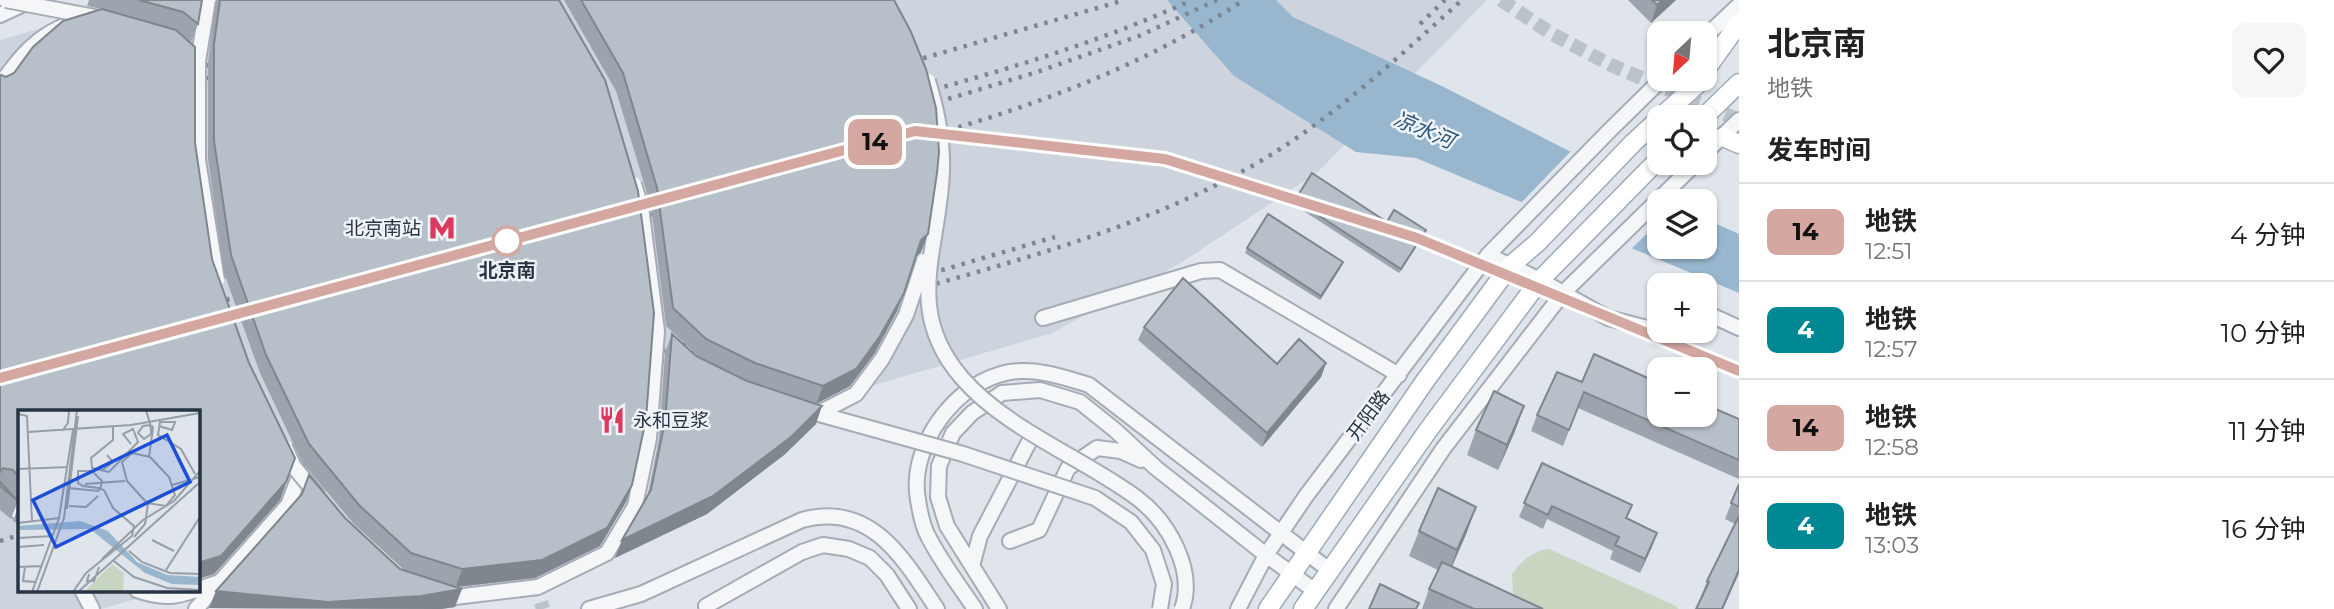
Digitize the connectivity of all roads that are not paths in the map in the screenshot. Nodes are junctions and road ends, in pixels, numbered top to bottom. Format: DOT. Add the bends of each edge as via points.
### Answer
graph roads {
  1 [pos="6,0"];
  2 [pos="32,0"];
  3 [pos="208,0"];
  4 [pos="1739,5"];
  5 [pos="0,15"];
  6 [pos="1739,23"];
  7 [pos="1717,26"];
  8 [pos="1739,45"];
  9 [pos="182,46"];
  10 [pos="1717,54"];
  11 [pos="198,61"];
  12 [pos="1717,65"];
  13 [pos="925,70"];
  14 [pos="1739,83"];
  15 [pos="0,85"];
  16 [pos="1650,91"];
  17 [pos="1689,91"];
  18 [pos="1739,98"];
  19 [pos="1674,105"];
  20 [pos="1717,105"];
  21 [pos="1717,111"];
  22 [pos="1739,120"];
  23 [pos="1647,130"];
  24 [pos="1731,140"];
  25 [pos="630,169"];
  26 [pos="1647,171"];
  27 [pos="1683,175"];
  28 [pos="934,228"];
  29 [pos="1488,255"];
  30 [pos="1510,266"];
  31 [pos="1540,280"];
  32 [pos="1563,293"];
  33 [pos="224,300"];
  34 [pos="1043,318"];
  35 [pos="1717,318"];
  36 [pos="1647,328"];
  37 [pos="1739,328"];
  38 [pos="1399,374"];
  39 [pos="793,406"];
  40 [pos="817,414"];
  41 [pos="278,433"];
  42 [pos="1030,440"];
  43 [pos="1156,468"];
  44 [pos="300,474"];
  45 [pos="0,495"];
  46 [pos="18,512"];
  47 [pos="330,512"];
  48 [pos="1281,533"];
  49 [pos="1010,541"];
  50 [pos="1306,553"];
  51 [pos="1266,555"];
  52 [pos="972,566"];
  53 [pos="1329,570"];
  54 [pos="1290,573"];
  55 [pos="220,582"];
  56 [pos="200,589"];
  57 [pos="433,590"];
  58 [pos="1315,591"];
  59 [pos="83,592"];
  60 [pos="142,592"];
  61 [pos="193,592"];
  62 [pos="995,603"];
  63 [pos="92,609"];
  64 [pos="196,609"];
  65 [pos="589,609"];
  66 [pos="707,609"];
  67 [pos="909,609"];
  68 [pos="937,609"];
  69 [pos="975,609"];
  70 [pos="1160,609"];
  71 [pos="1182,609"];
  72 [pos="1238,609"];
  73 [pos="1268,609"];
  74 [pos="1303,609"];
  75 [pos="1336,609"];
  1 -- 15 [label="street, bridge" via="102,19 52,30 19,58"];
  2 -- 5 [label="street"];
  3 -- 11 [label="street, bridge"];
  4 -- 7 [label="street"];
  6 -- 10 [label="main road"];
  8 -- 12 [label="main road, 开阳路"];
  9 -- 11 [label="street"];
  11 -- 33 [label="street, bridge" via="198,160 215,275"];
  13 -- 28 [label="street, bridge" via="939,114 942,170"];
  14 -- 20 [label="main road"];
  16 -- 29 [label="street, 开阳路"];
  17 -- 19 [label="main road, 开阳路"];
  18 -- 21 [label="main road"];
  22 -- 24 [label="street"];
  23 -- 30 [label="main road, 开阳路"];
  25 -- 57 [label="street, bridge" via="641,207 662,335 635,506 607,553 538,587 455,597"];
  26 -- 31 [label="main road"];
  27 -- 32 [label="street"];
  28 -- 40 [label="street, bridge" via="906,315 882,359 856,394"];
  28 -- 71 [label="street, bridge" via="929,315 941,351 994,408 1139,499 1166,528 1183,562 1186,599"];
  29 -- 30 [label="street"];
  29 -- 38 [label="street, 开阳路"];
  30 -- 31 [label="street"];
  30 -- 50 [label="main road, 开阳路"];
  31 -- 32 [label="street"];
  31 -- 53 [label="main road"];
  32 -- 36 [label="street" via="1608,318"];
  32 -- 75 [label="street" via="1443,449"];
  34 -- 38 [label="street" via="1201,271 1220,270"];
  35 -- 37 [label="street"];
  38 -- 48 [label="street, 开阳路"];
  39 -- 40 [label="street, bridge"];
  40 -- 70 [label="street, bridge" via="963,454 1095,498 1131,522 1153,550 1164,584"];
  41 -- 44 [label="street, bridge"];
  42 -- 52 [label="street" via="980,536"];
  43 -- 49 [label="street" via="1121,450 1097,448 1068,468 1039,530"];
  43 -- 51 [label="street"];
  43 -- 52 [label="street" via="1080,402 1040,390 1002,393 953,433 939,466 937,497 947,526"];
  44 -- 47 [label="street, bridge"];
  44 -- 55 [label="street" via="288,505"];
  45 -- 46 [label="street"];
  48 -- 50 [label="street"];
  48 -- 51 [label="street, 开阳路"];
  48 -- 69 [label="street" via="1089,385 1048,372 1010,372 978,383 951,406 933,431 919,464 918,497 926,534"];
  50 -- 53 [label="street"];
  50 -- 54 [label="main road, 开阳路"];
  51 -- 54 [label="street"];
  51 -- 72 [label="street, 开阳路"];
  52 -- 62 [label="street"];
  53 -- 58 [label="main road"];
  54 -- 58 [label="street"];
  54 -- 73 [label="main road, 开阳路"];
  55 -- 56 [label="street"];
  55 -- 64 [label="street"];
  58 -- 74 [label="main road"];
  59 -- 63 [label="street"];
  60 -- 61 [label="street" via="156,597"];
  65 -- 68 [label="street" via="641,594 822,515 854,519 880,536 909,566"];
  66 -- 67 [label="street" via="802,552 823,545 870,558"];
}
